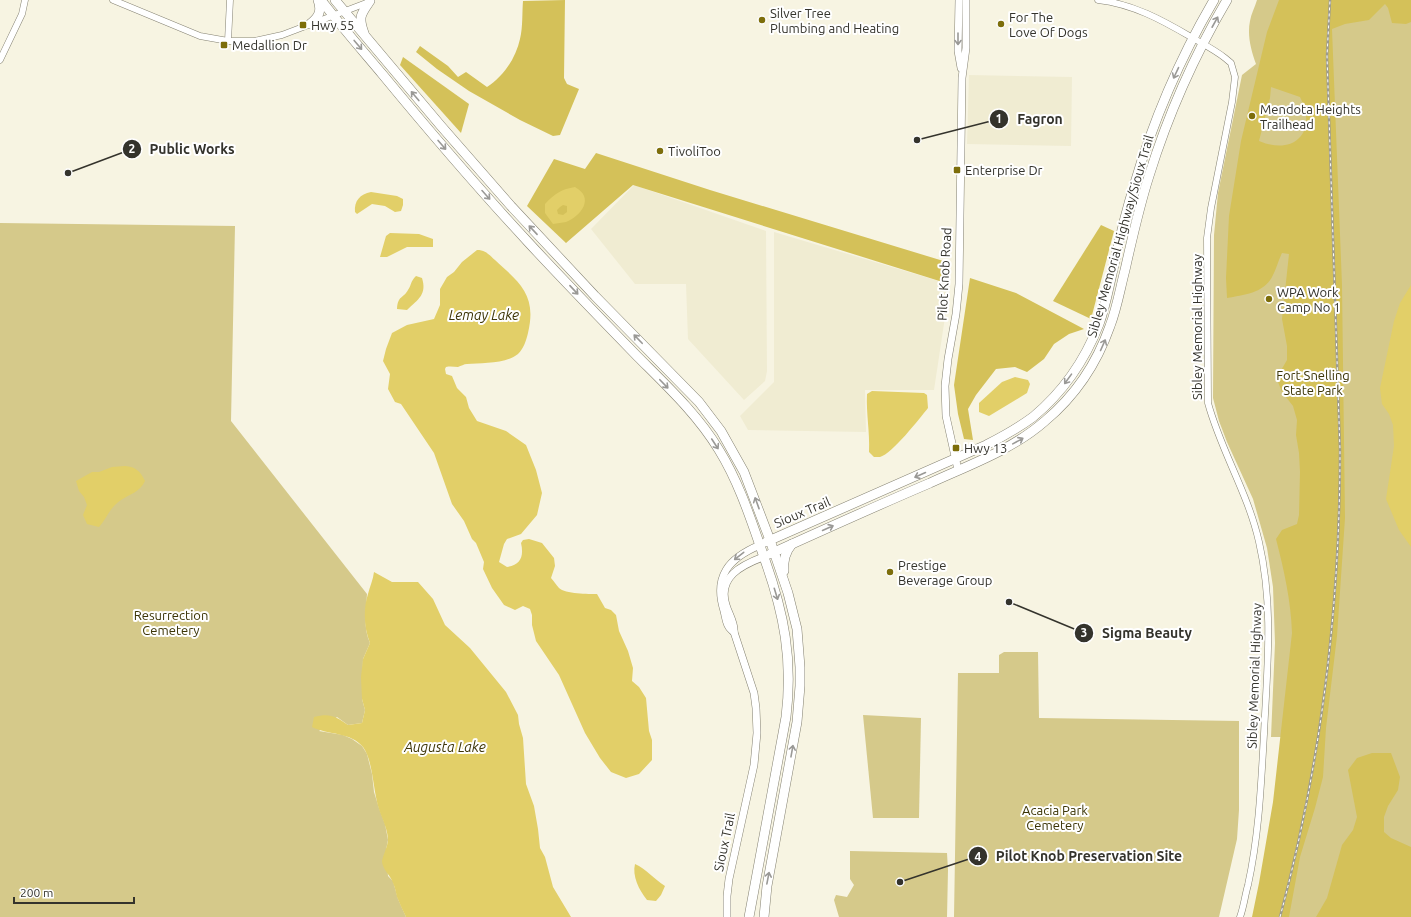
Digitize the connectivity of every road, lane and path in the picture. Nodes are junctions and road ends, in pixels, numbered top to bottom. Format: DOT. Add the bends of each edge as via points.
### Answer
graph roads {
  1 [pos="25,0"];
  2 [pos="113,0"];
  3 [pos="230,0"];
  4 [pos="319,0"];
  5 [pos="335,0"];
  6 [pos="958,0"];
  7 [pos="966,0"];
  8 [pos="1098,0"];
  9 [pos="1214,0"];
  10 [pos="1227,0"];
  11 [pos="372,1"];
  12 [pos="344,11"];
  13 [pos="333,16"];
  14 [pos="310,24"];
  15 [pos="366,38"];
  16 [pos="1193,38"];
  17 [pos="228,41"];
  18 [pos="1203,44"];
  19 [pos="0,60"];
  20 [pos="962,78"];
  21 [pos="955,459"];
  22 [pos="958,470"];
  23 [pos="770,540"];
  24 [pos="792,544"];
  25 [pos="760,545"];
  26 [pos="774,552"];
  27 [pos="764,557"];
  28 [pos="786,584"];
  29 [pos="734,632"];
  30 [pos="727,917"];
  31 [pos="749,917"];
  32 [pos="764,917"];
  33 [pos="1240,917"];
  1 -- 19 [label="street" via="22,14"];
  2 -- 17 [label="street" via="200,36"];
  3 -- 17 [label="street"];
  4 -- 13 [label="highway"];
  4 -- 14 [label="highway" via="320,14"];
  5 -- 12 [label="highway"];
  6 -- 20 [label="main road, Pilot Knob Road, one-way" via="958,51"];
  7 -- 20 [label="main road, Pilot Knob Road" via="966,48"];
  8 -- 16 [label="street" via="1123,4"];
  9 -- 16 [label="highway, Sibley Memorial Highway/Sioux Trail"];
  18 -- 10 [label="highway, Sibley Memorial Highway/Sioux Trail, one-way"];
  11 -- 12 [label="street"];
  11 -- 15 [label="highway" via="360,19"];
  12 -- 13 [label="street"];
  12 -- 15 [label="highway"];
  13 -- 14 [label="street"];
  13 -- 25 [label="highway, one-way" via="422,123 495,205 696,418 714,442 732,474"];
  14 -- 17 [label="street" via="282,35"];
  23 -- 15 [label="highway, one-way" via="742,468 721,431 705,410 527,223"];
  16 -- 18 [label="street"];
  16 -- 21 [label="highway, Sibley Memorial Highway/Sioux Trail, one-way" via="1168,90 1147,145 1126,215 1099,323 1079,365 1050,402 1032,417 1013,431"];
  22 -- 18 [label="highway, Sibley Memorial Highway/Sioux Trail, one-way" via="991,456 1027,436 1062,405 1091,368 1110,326 1158,148"];
  18 -- 33 [label="street, Sibley Memorial Highway" via="1231,63 1235,76 1212,201 1208,238 1208,403 1213,422 1252,513 1268,598 1269,630 1259,811 1254,858"];
  20 -- 21 [label="main road, Pilot Knob Road" via="958,301 945,386 946,416"];
  21 -- 22 [label="main road, Pilot Knob Road"];
  21 -- 23 [label="highway, Sioux Trail, one-way"];
  24 -- 22 [label="highway, Sioux Trail, one-way"];
  23 -- 25 [label="highway, Sioux Trail"];
  23 -- 26 [label="highway"];
  24 -- 26 [label="highway, Sioux Trail"];
  24 -- 28 [label="highway" via="784,561"];
  25 -- 27 [label="highway"];
  25 -- 29 [label="main road, Sioux Trail, one-way" via="745,551 724,573 720,596 729,629"];
  26 -- 27 [label="highway, Sioux Trail"];
  26 -- 28 [label="highway"];
  27 -- 29 [label="main road, Sioux Trail" via="736,570 727,582 725,602"];
  27 -- 31 [label="highway, one-way" via="783,623 788,659 788,689 785,721"];
  32 -- 28 [label="highway, one-way" via="765,895 800,695 798,643"];
  29 -- 30 [label="main road, Sioux Trail" via="754,693 757,733 754,765 729,879"];
}
